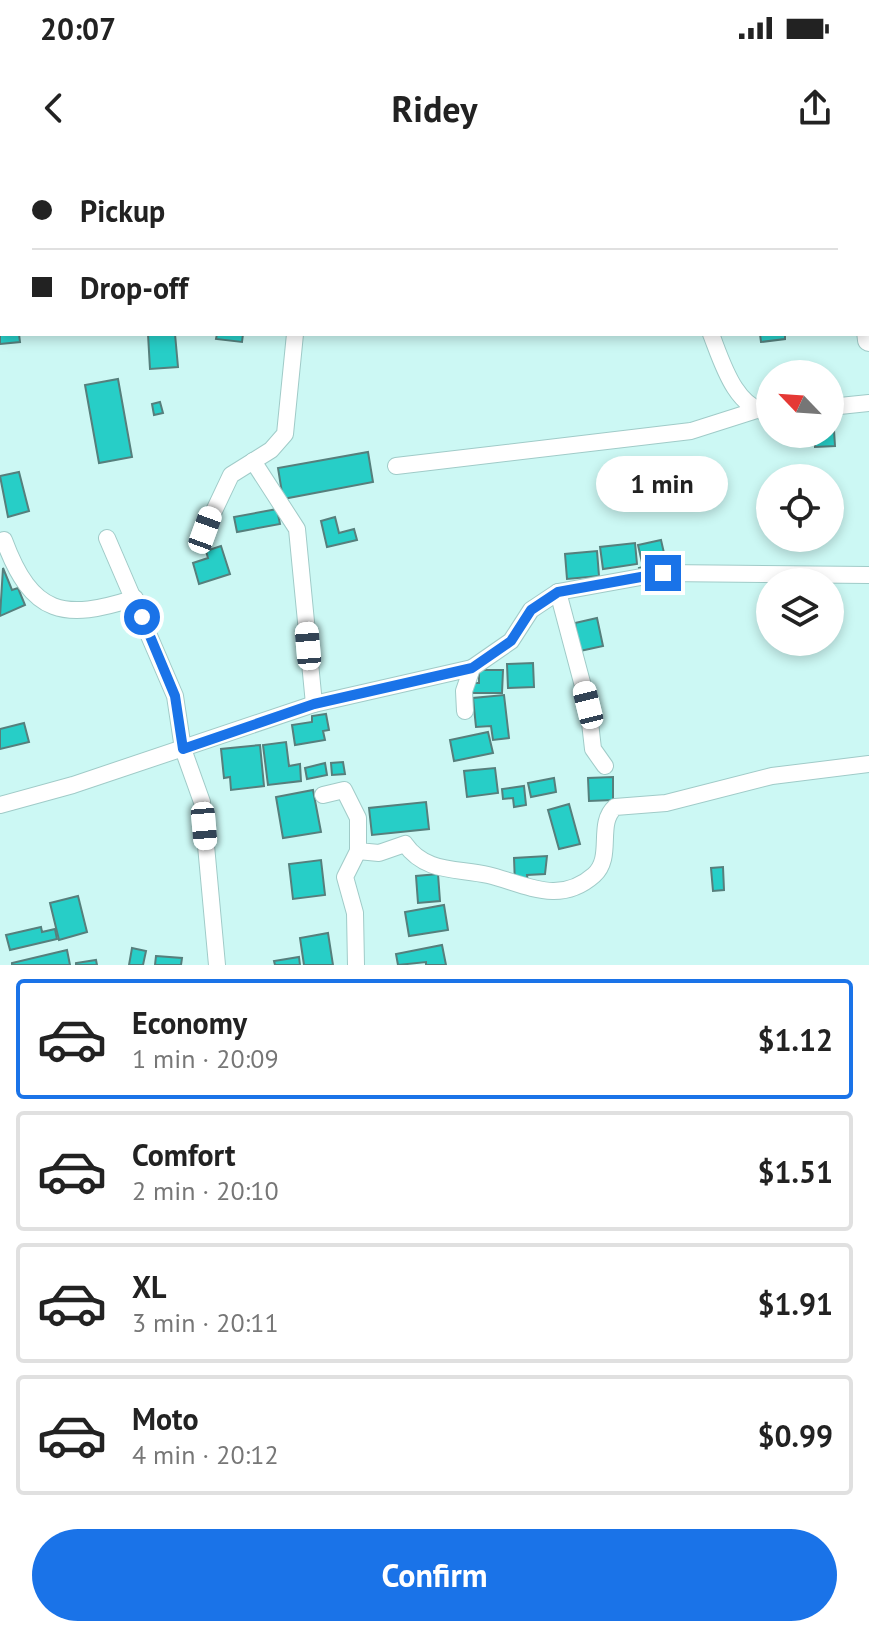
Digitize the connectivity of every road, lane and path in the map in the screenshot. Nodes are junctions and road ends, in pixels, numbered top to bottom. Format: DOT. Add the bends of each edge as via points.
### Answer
graph roads {
  1 [pos="295,336"];
  2 [pos="712,336"];
  3 [pos="869,403"];
  4 [pos="756,405"];
  5 [pos="844,406"];
  6 [pos="756,413"];
  7 [pos="253,461"];
  8 [pos="396,466"];
  9 [pos="205,530"];
  10 [pos="107,538"];
  11 [pos="4,540"];
  12 [pos="869,575"];
  13 [pos="558,592"];
  14 [pos="135,598"];
  15 [pos="472,668"];
  16 [pos="314,704"];
  17 [pos="465,711"];
  18 [pos="183,749"];
  19 [pos="869,764"];
  20 [pos="605,766"];
  21 [pos="323,795"];
  22 [pos="0,805"];
  23 [pos="358,851"];
  24 [pos="217,965"];
  25 [pos="356,965"];
  1 -- 7 [label="street" via="289,423 280,442"];
  2 -- 4 [label="street" via="734,385"];
  3 -- 5 [label="street"];
  6 -- 8 [label="street" via="691,431"];
  7 -- 9 [label="street" via="225,484"];
  7 -- 16 [label="street" via="297,529"];
  10 -- 14 [label="street"];
  11 -- 14 [label="street" via="30,589 64,612 92,612"];
  12 -- 13 [label="street" via="663,573"];
  13 -- 15 [label="street" via="531,610 511,641"];
  13 -- 20 [label="street" via="588,705 593,749"];
  14 -- 18 [label="street" via="175,696"];
  15 -- 16 [label="street"];
  15 -- 17 [label="street" via="464,691"];
  16 -- 18 [label="street"];
  18 -- 22 [label="street"];
  18 -- 24 [label="street" via="202,802"];
  19 -- 23 [label="street" via="772,776 666,803 615,807 608,814 604,857 596,874 554,892 446,870 405,844 379,853"];
  21 -- 23 [label="street" via="344,790 358,818"];
  23 -- 25 [label="street" via="345,877 355,913"];
}
